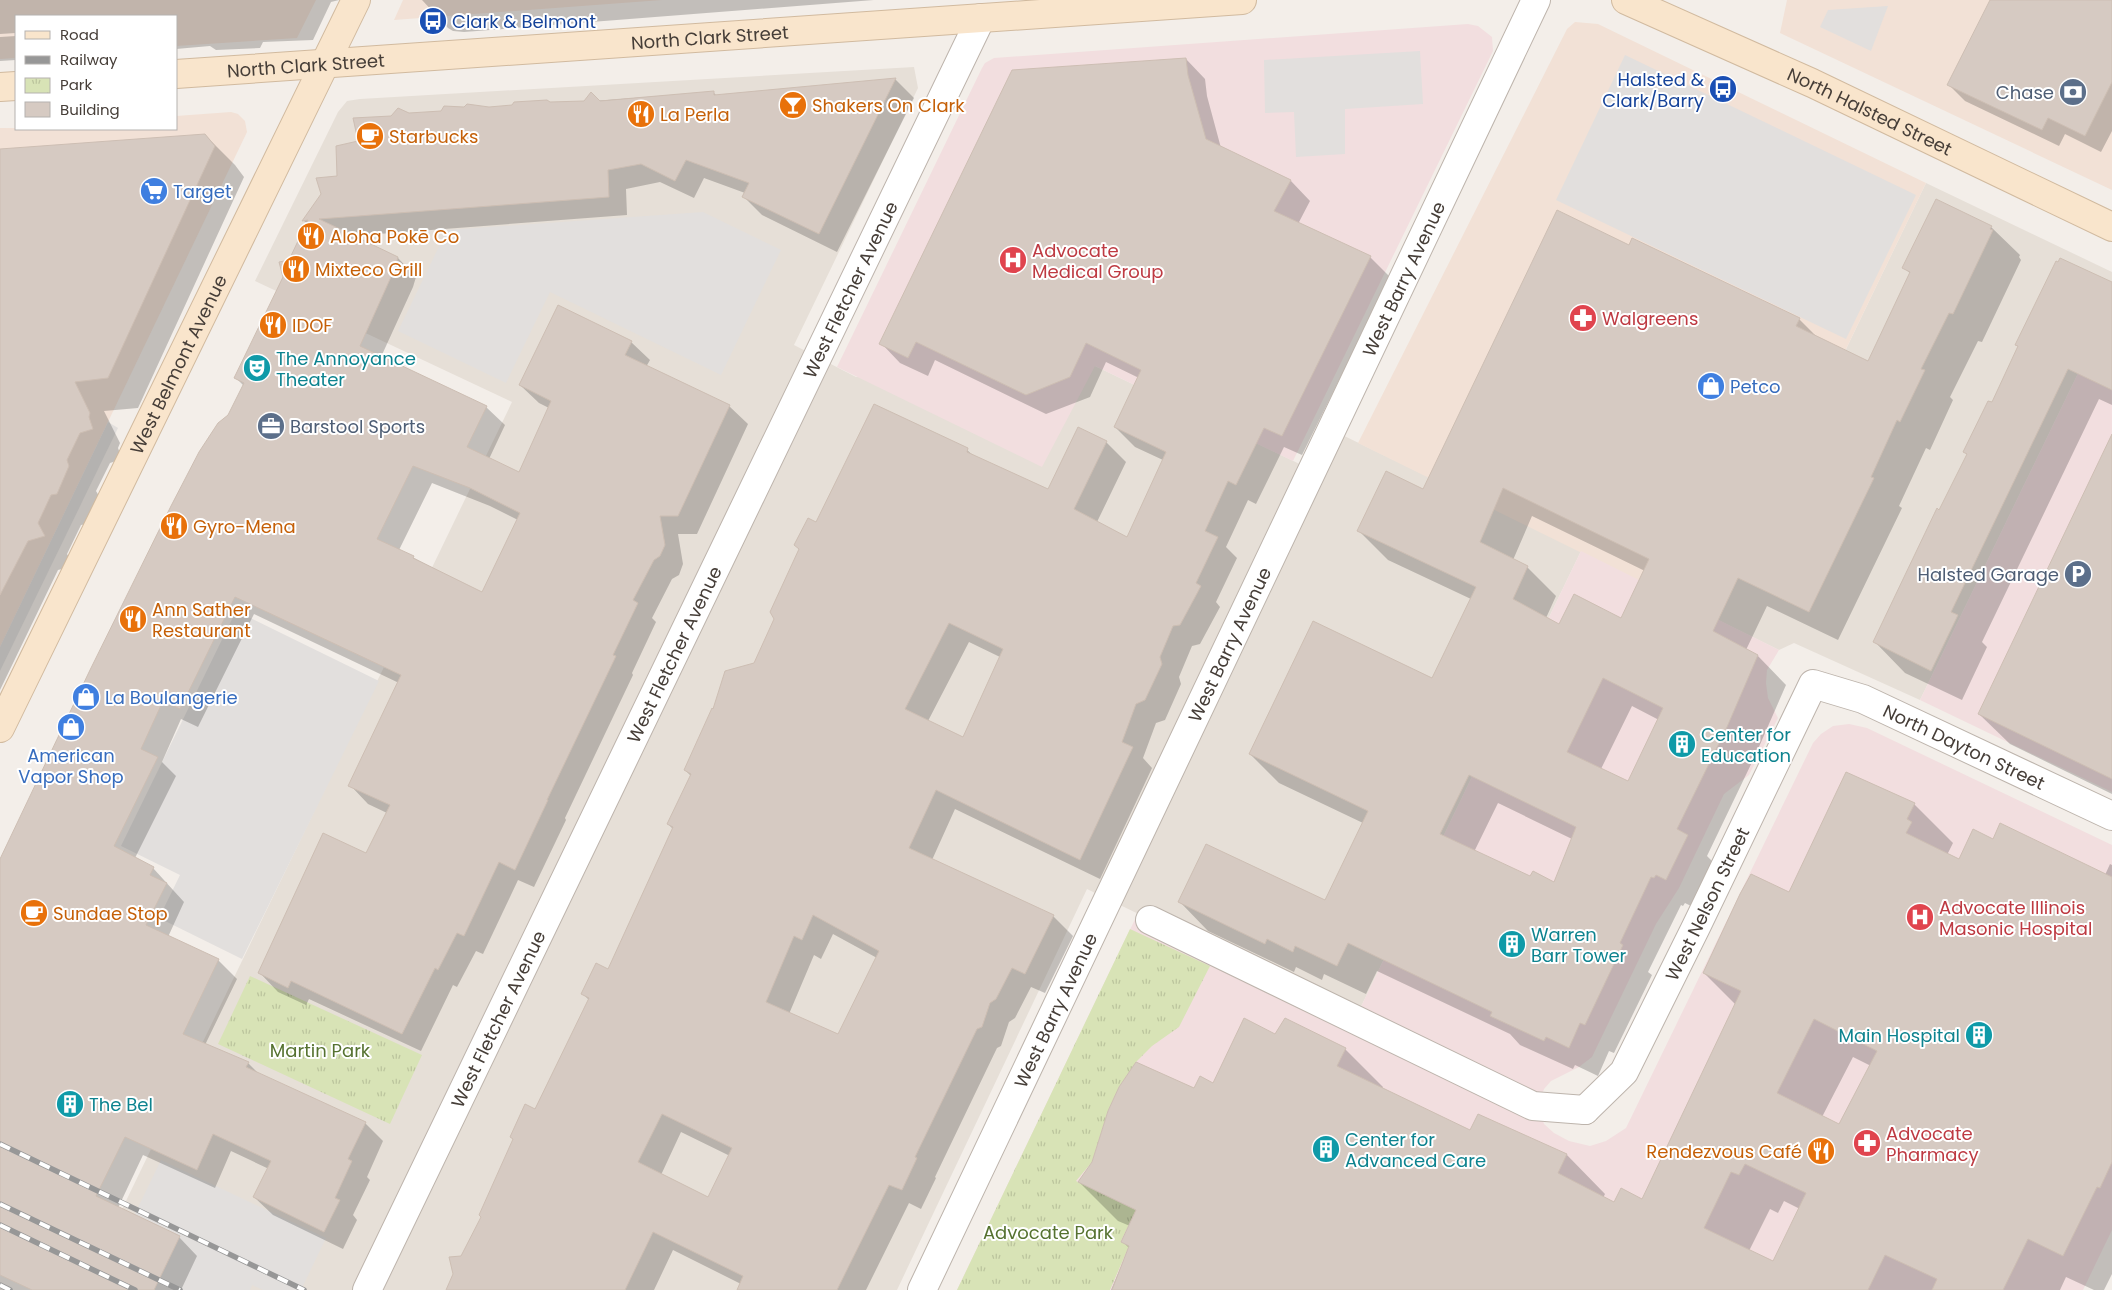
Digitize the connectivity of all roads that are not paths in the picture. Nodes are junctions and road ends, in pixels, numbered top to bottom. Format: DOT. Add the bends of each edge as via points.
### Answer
graph roads {
  1 [pos="356,0"];
  2 [pos="1242,0"];
  3 [pos="1536,0"];
  4 [pos="1626,0"];
  5 [pos="982,18"];
  6 [pos="324,63"];
  7 [pos="178,74"];
  8 [pos="15,86"];
  9 [pos="0,87"];
  10 [pos="2112,227"];
  11 [pos="1813,684"];
  12 [pos="0,728"];
  13 [pos="2112,816"];
  14 [pos="1150,920"];
  15 [pos="367,1290"];
  16 [pos="922,1290"];
  1 -- 6 [label="main road, West Belmont Avenue"];
  2 -- 5 [label="main road, North Clark Street"];
  3 -- 16 [label="street, West Barry Avenue"];
  4 -- 10 [label="main road, North Halsted Street" via="1812,83"];
  5 -- 6 [label="main road, North Clark Street"];
  5 -- 15 [label="street, West Fletcher Avenue"];
  6 -- 7 [label="main road, North Clark Street"];
  6 -- 12 [label="main road, West Belmont Avenue"];
  8 -- 9 [label="main road"];
  11 -- 13 [label="street, North Dayton Street" via="1863,699"];
  11 -- 14 [label="street, West Nelson Street" via="1624,1072 1585,1110 1533,1106"];
}
